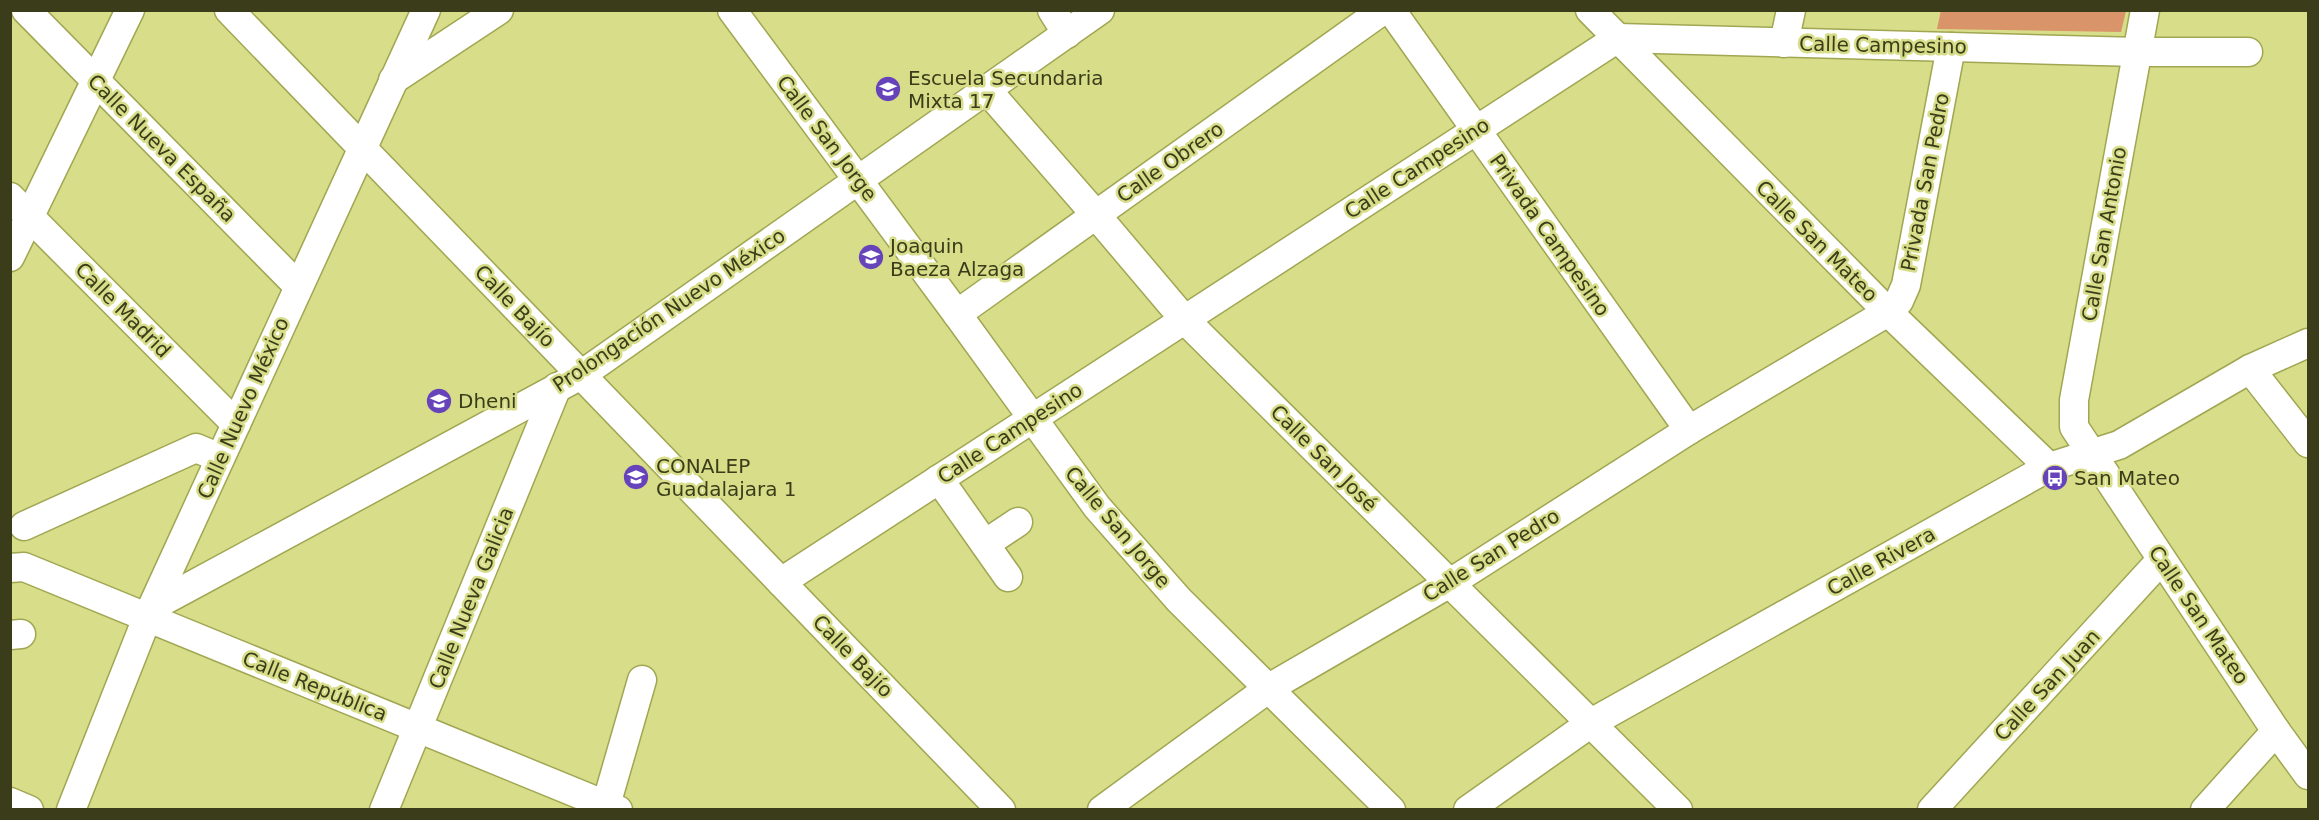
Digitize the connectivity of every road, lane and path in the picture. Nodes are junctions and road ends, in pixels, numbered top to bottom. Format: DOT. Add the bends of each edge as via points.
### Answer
graph roads {
  1 [pos="26,10"];
  2 [pos="130,10"];
  3 [pos="228,10"];
  4 [pos="500,10"];
  5 [pos="732,10"];
  6 [pos="1052,10"];
  7 [pos="1101,10"];
  8 [pos="1383,10"];
  9 [pos="1391,10"];
  10 [pos="1590,10"];
  11 [pos="1791,10"];
  12 [pos="2145,10"];
  13 [pos="426,11"];
  14 [pos="1067,34"];
  15 [pos="1618,38"];
  16 [pos="1784,43"];
  17 [pos="1951,47"];
  18 [pos="2138,52"];
  19 [pos="2248,52"];
  20 [pos="393,80"];
  21 [pos="96,81"];
  22 [pos="987,90"];
  23 [pos="1476,130"];
  24 [pos="362,149"];
  25 [pos="858,180"];
  26 [pos="21,206"];
  27 [pos="1096,215"];
  28 [pos="10,257"];
  29 [pos="298,286"];
  30 [pos="1888,312"];
  31 [pos="957,314"];
  32 [pos="1184,319"];
  33 [pos="2308,343"];
  34 [pos="2250,369"];
  35 [pos="569,381"];
  36 [pos="1032,418"];
  37 [pos="236,424"];
  38 [pos="1689,430"];
  39 [pos="2308,442"];
  40 [pos="2091,454"];
  41 [pos="220,458"];
  42 [pos="2049,467"];
  43 [pos="939,479"];
  44 [pos="1018,522"];
  45 [pos="24,526"];
  46 [pos="985,544"];
  47 [pos="2161,560"];
  48 [pos="10,568"];
  49 [pos="1008,577"];
  50 [pos="781,582"];
  51 [pos="1450,583"];
  52 [pos="150,613"];
  53 [pos="642,680"];
  54 [pos="1269,688"];
  55 [pos="1591,723"];
  56 [pos="418,728"];
  57 [pos="2276,732"];
  58 [pos="2308,776"];
  59 [pos="10,802"];
  60 [pos="612,807"];
  61 [pos="29,810"];
  62 [pos="71,810"];
  63 [pos="384,810"];
  64 [pos="1001,810"];
  65 [pos="1102,810"];
  66 [pos="1391,810"];
  67 [pos="1468,810"];
  68 [pos="1678,810"];
  69 [pos="1932,810"];
  70 [pos="2205,810"];
  1 -- 21 [label="street, Calle Nueva España"];
  2 -- 21 [label="street"];
  3 -- 24 [label="street, Calle Bajío"];
  4 -- 20 [label="street"];
  5 -- 25 [label="street, Calle San Jorge"];
  6 -- 14 [label="street"];
  7 -- 14 [label="street, Prolongación Nuevo México"];
  8 -- 27 [label="street, Calle Obrero"];
  9 -- 23 [label="street, Privada Campesino"];
  10 -- 15 [label="street, Calle San Mateo"];
  11 -- 16 [label="street"];
  12 -- 18 [label="street, Calle San Antonio"];
  13 -- 20 [label="street, Calle Nuevo México"];
  14 -- 22 [label="street, Prolongación Nuevo México"];
  15 -- 16 [label="street, Calle Campesino"];
  15 -- 23 [label="street, Calle Campesino"];
  15 -- 30 [label="street, Calle San Mateo"];
  16 -- 17 [label="street, Calle Campesino"];
  17 -- 18 [label="street, Calle Campesino"];
  17 -- 30 [label="street, Privada San Pedro" via="1906,285 1899,301"];
  18 -- 19 [label="street, Calle Campesino"];
  18 -- 40 [label="street, Calle San Antonio" via="2074,400 2073,427"];
  20 -- 24 [label="street, Calle Nuevo México"];
  21 -- 26 [label="street"];
  21 -- 29 [label="street, Calle Nueva España"];
  22 -- 25 [label="street, Prolongación Nuevo México"];
  22 -- 27 [label="street, Calle San José"];
  23 -- 32 [label="street, Calle Campesino"];
  23 -- 38 [label="street, Privada Campesino"];
  24 -- 29 [label="street, Calle Nuevo México"];
  24 -- 35 [label="street, Calle Bajío"];
  25 -- 31 [label="street, Calle San Jorge"];
  25 -- 35 [label="street, Prolongación Nuevo México"];
  26 -- 28 [label="street"];
  26 -- 37 [label="street, Calle Madrid"];
  27 -- 31 [label="street, Calle Obrero"];
  27 -- 32 [label="street, Calle San José"];
  29 -- 37 [label="street, Calle Nuevo México"];
  30 -- 38 [label="street, Calle San Pedro"];
  30 -- 42 [label="street, Calle San Mateo"];
  31 -- 36 [label="street, Calle San Jorge"];
  32 -- 36 [label="street, Calle Campesino"];
  32 -- 51 [label="street, Calle San José"];
  33 -- 34 [label="street, Calle Rivera"];
  34 -- 39 [label="street"];
  34 -- 40 [label="street, Calle Rivera" via="2119,445"];
  35 -- 50 [label="street, Calle Bajío"];
  35 -- 52 [label="street, Prolongación Nuevo México"];
  35 -- 56 [label="street, Calle Nueva Galicia"];
  36 -- 43 [label="street, Calle Campesino"];
  36 -- 54 [label="street, Calle San Jorge" via="1097,507 1179,600"];
  37 -- 41 [label="street, Calle Nuevo México"];
  38 -- 51 [label="street, Calle San Pedro"];
  40 -- 42 [label="street, Calle Rivera"];
  40 -- 47 [label="street, Calle San Mateo"];
  41 -- 45 [label="street" via="196,448"];
  41 -- 52 [label="street, Calle Nuevo México"];
  42 -- 55 [label="street, Calle Rivera"];
  43 -- 46 [label="street"];
  43 -- 50 [label="street, Calle Campesino"];
  44 -- 46 [label="street"];
  46 -- 49 [label="street"];
  47 -- 57 [label="street, Calle San Mateo"];
  47 -- 69 [label="street, Calle San Juan"];
  48 -- 52 [label="street, Calle República" via="24,567"];
  50 -- 64 [label="street, Calle Bajío"];
  51 -- 54 [label="street, Calle San Pedro"];
  51 -- 55 [label="street, Calle San José"];
  52 -- 56 [label="street, Calle República"];
  52 -- 62 [label="street, Calle Nuevo México"];
  53 -- 60 [label="street"];
  54 -- 65 [label="street, Calle San Pedro"];
  54 -- 66 [label="street, Calle San Jorge"];
  55 -- 67 [label="street, Calle Rivera"];
  55 -- 68 [label="street, Calle San José"];
  56 -- 60 [label="street, Calle República"];
  56 -- 63 [label="street, Calle Nueva Galicia"];
  57 -- 58 [label="street, Calle San Mateo"];
  57 -- 70 [label="street"];
  59 -- 61 [label="street"];
}
